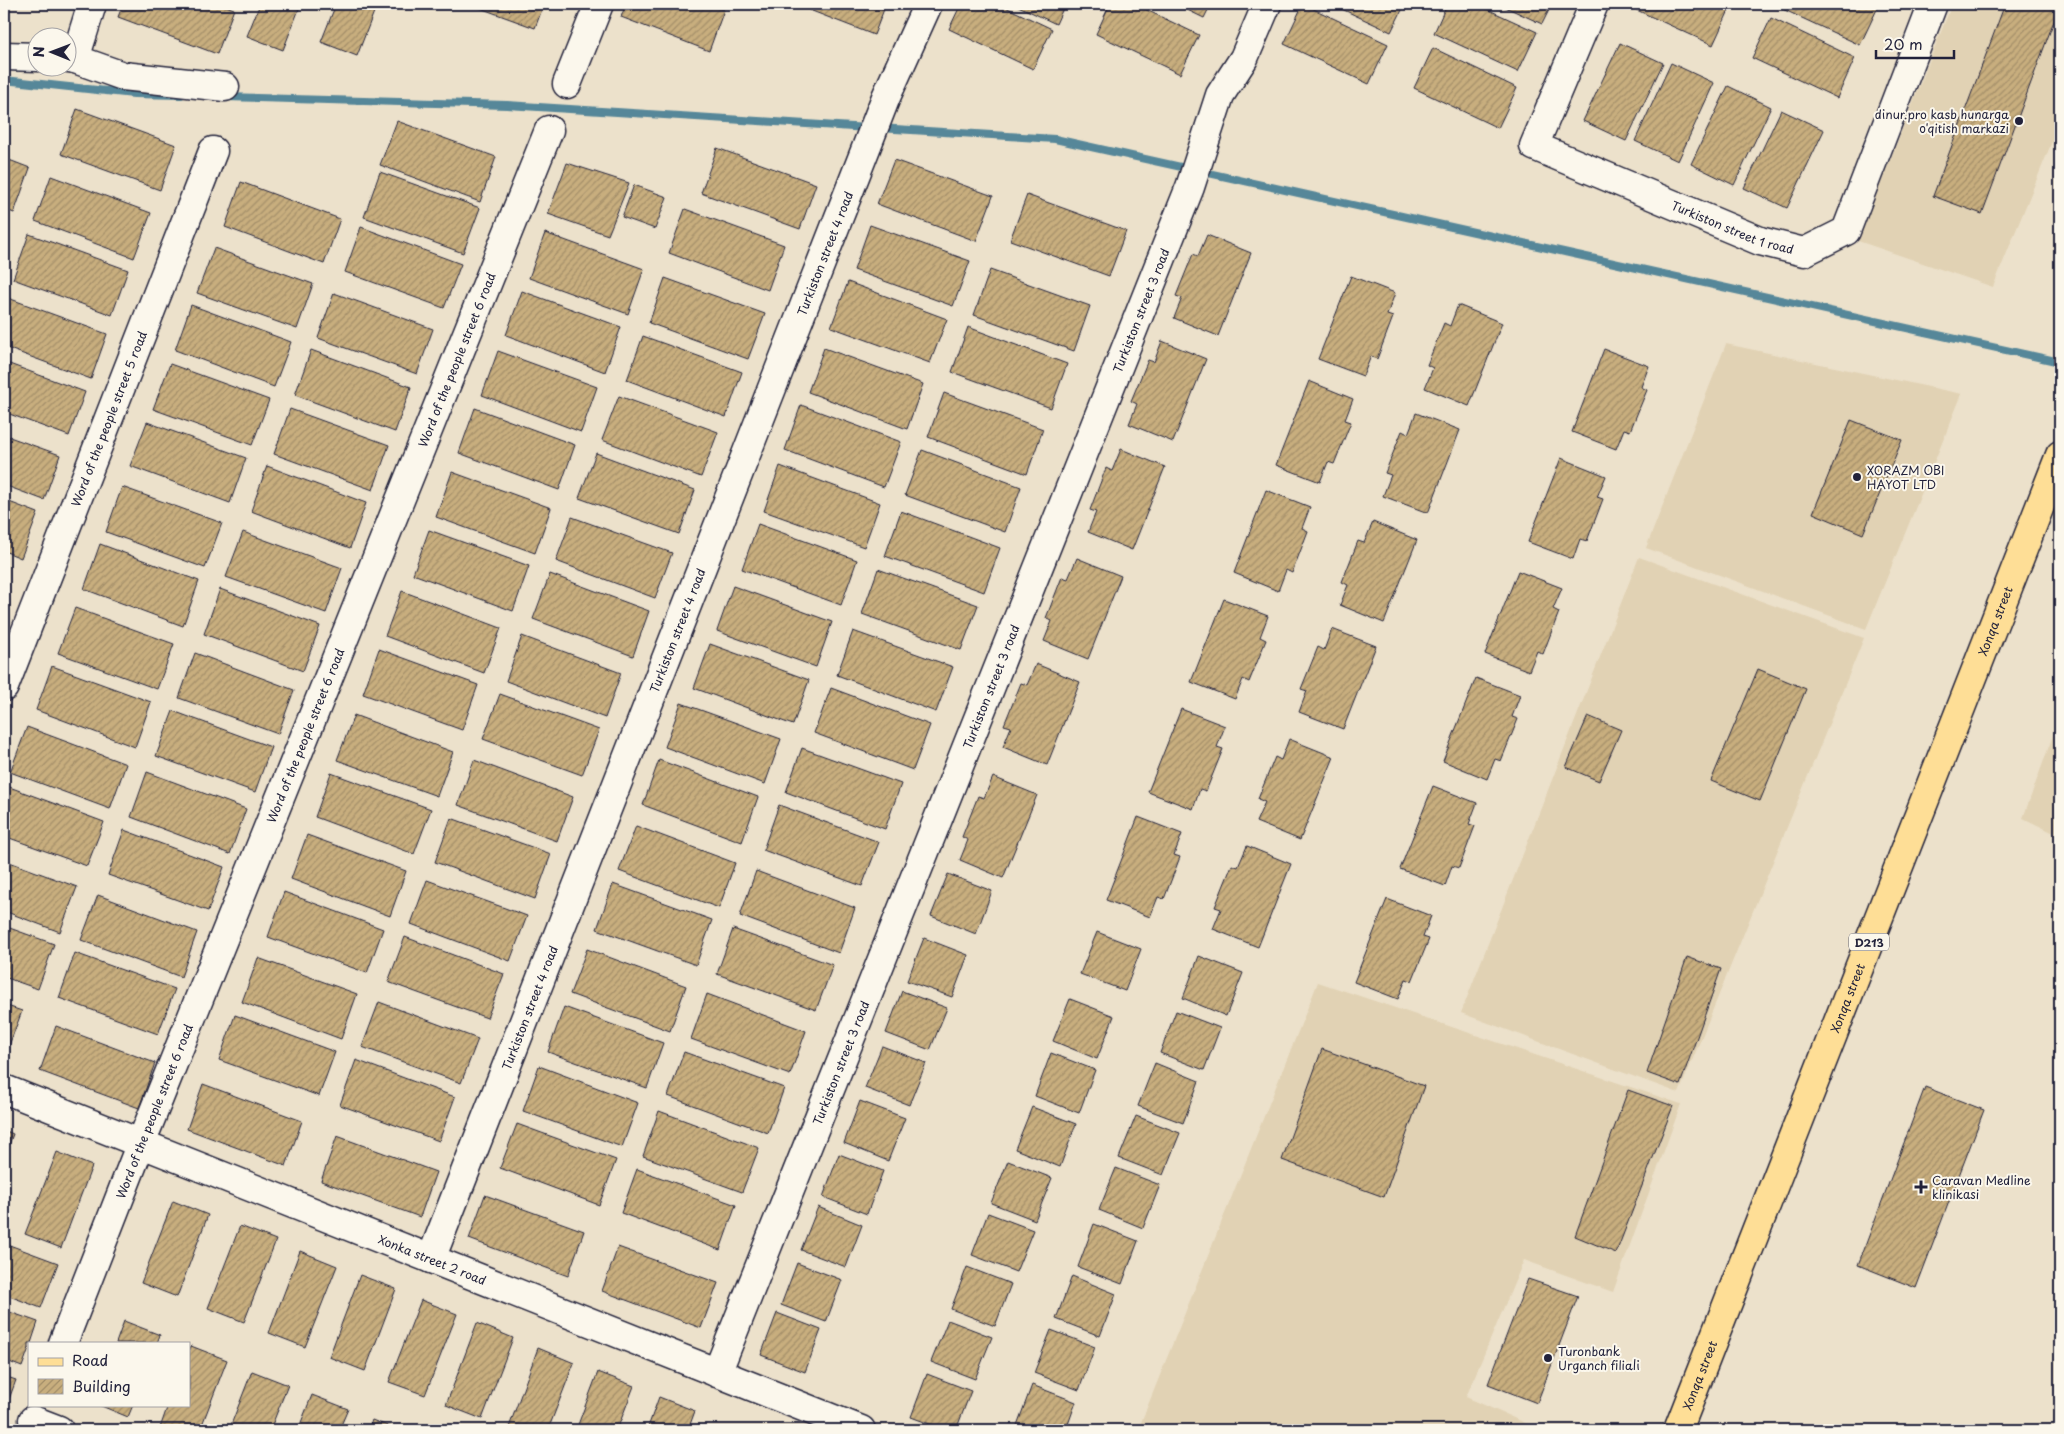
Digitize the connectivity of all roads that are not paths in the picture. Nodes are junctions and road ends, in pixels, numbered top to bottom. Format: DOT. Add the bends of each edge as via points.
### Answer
graph roads {
  1 [pos="92,4"];
  2 [pos="599,4"];
  3 [pos="928,4"];
  4 [pos="1267,4"];
  5 [pos="1594,4"];
  6 [pos="1933,4"];
  7 [pos="78,40"];
  8 [pos="4,56"];
  9 [pos="28,57"];
  10 [pos="78,60"];
  11 [pos="567,84"];
  12 [pos="226,87"];
  13 [pos="549,130"];
  14 [pos="213,151"];
  15 [pos="2060,455"];
  16 [pos="4,687"];
  17 [pos="4,1089"];
  18 [pos="141,1143"];
  19 [pos="431,1259"];
  20 [pos="63,1342"];
  21 [pos="717,1373"];
  22 [pos="33,1419"];
  23 [pos="59,1430"];
  24 [pos="861,1430"];
  25 [pos="1678,1430"];
  1 -- 7 [label="street"];
  2 -- 11 [label="street"];
  3 -- 19 [label="street, Turkiston street 4 road" via="886,97"];
  4 -- 21 [label="street, Turkiston street 3 road" via="1244,58 1220,95 1187,196"];
  5 -- 6 [label="street, Turkiston street 1 road" via="1534,146 1760,242 1804,252 1846,231"];
  8 -- 9 [label="street"];
  10 -- 12 [label="street" via="123,76"];
  13 -- 18 [label="street, Word of the people street 6 road"];
  14 -- 16 [label="street, Word of the people street 5 road"];
  15 -- 25 [label="main road, Xonqa street / D213"];
  17 -- 18 [label="street, Xonka street 2 road"];
  18 -- 19 [label="street, Xonka street 2 road"];
  18 -- 20 [label="street, Word of the people street 6 road"];
  19 -- 21 [label="street, Xonka street 2 road"];
  21 -- 24 [label="street, Xonka street 2 road"];
  22 -- 23 [label="street"];
}
